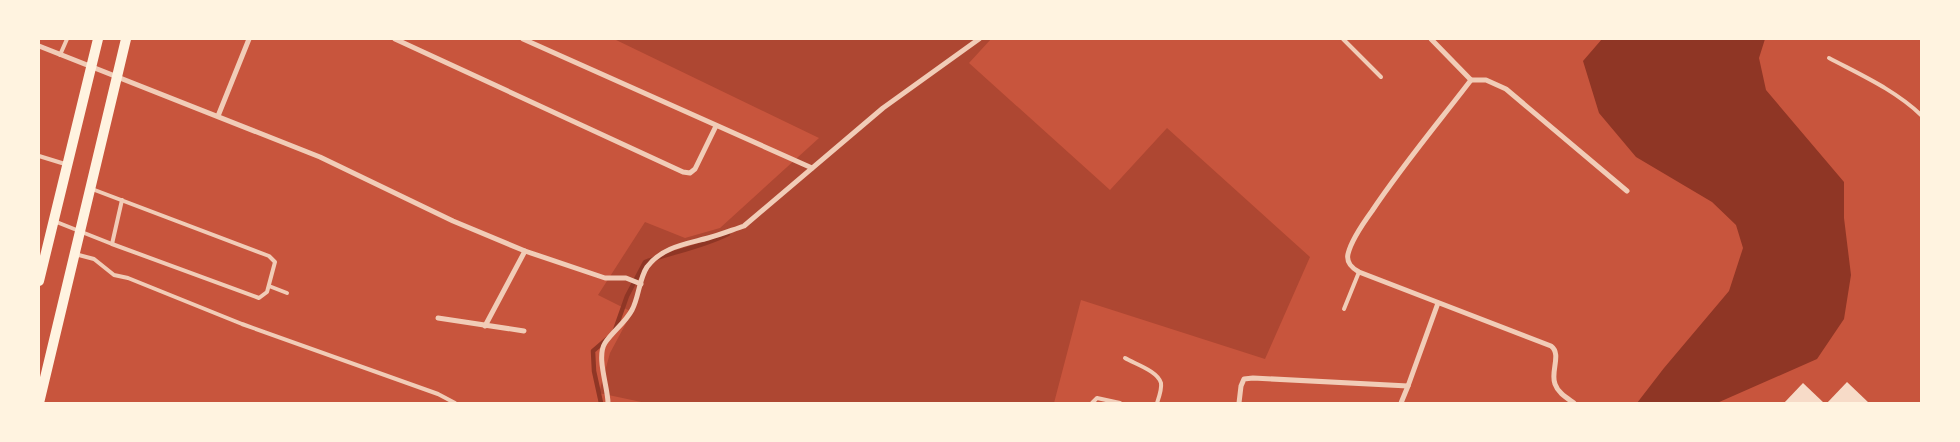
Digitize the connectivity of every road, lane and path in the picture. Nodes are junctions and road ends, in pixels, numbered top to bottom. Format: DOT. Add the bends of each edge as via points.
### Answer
graph roads {
  1 [pos="67,39"];
  2 [pos="98,39"];
  3 [pos="126,39"];
  4 [pos="249,39"];
  5 [pos="395,39"];
  6 [pos="522,39"];
  7 [pos="978,39"];
  8 [pos="1344,39"];
  9 [pos="1431,39"];
  10 [pos="39,46"];
  11 [pos="60,55"];
  12 [pos="1829,58"];
  13 [pos="91,68"];
  14 [pos="117,76"];
  15 [pos="1381,77"];
  16 [pos="1471,80"];
  17 [pos="1921,114"];
  18 [pos="218,116"];
  19 [pos="716,126"];
  20 [pos="39,156"];
  21 [pos="67,164"];
  22 [pos="812,168"];
  23 [pos="90,188"];
  24 [pos="1627,191"];
  25 [pos="122,200"];
  26 [pos="54,220"];
  27 [pos="80,231"];
  28 [pos="112,244"];
  29 [pos="525,251"];
  30 [pos="74,254"];
  31 [pos="1359,272"];
  32 [pos="39,281"];
  33 [pos="639,283"];
  34 [pos="268,286"];
  35 [pos="287,293"];
  36 [pos="1438,303"];
  37 [pos="1344,309"];
  38 [pos="438,318"];
  39 [pos="485,326"];
  40 [pos="524,331"];
  41 [pos="1124,358"];
  42 [pos="1408,386"];
  43 [pos="39,403"];
  44 [pos="455,403"];
  45 [pos="608,403"];
  46 [pos="1092,403"];
  47 [pos="1120,403"];
  48 [pos="1157,403"];
  49 [pos="1239,403"];
  50 [pos="1401,403"];
  51 [pos="1574,403"];
  1 -- 11 [label="lane"];
  2 -- 13 [label="main road"];
  3 -- 14 [label="main road"];
  4 -- 18 [label="street"];
  5 -- 19 [label="street" via="683,172 690,173 696,169"];
  6 -- 19 [label="street"];
  7 -- 22 [label="street" via="883,108"];
  8 -- 15 [label="lane"];
  9 -- 16 [label="street"];
  10 -- 11 [label="street"];
  11 -- 13 [label="street"];
  12 -- 17 [label="lane" via="1885,88"];
  13 -- 14 [label="street"];
  13 -- 21 [label="main road"];
  14 -- 18 [label="street"];
  14 -- 23 [label="main road"];
  16 -- 24 [label="street" via="1486,80 1506,89"];
  16 -- 31 [label="street" via="1363,225 1348,254 1351,267"];
  18 -- 29 [label="street" via="320,157 437,214"];
  19 -- 22 [label="street"];
  20 -- 21 [label="lane"];
  21 -- 26 [label="main road"];
  22 -- 33 [label="street" via="744,226 664,252 646,268"];
  23 -- 25 [label="lane"];
  23 -- 27 [label="main road"];
  25 -- 28 [label="lane"];
  25 -- 34 [label="lane" via="269,256 275,262"];
  26 -- 27 [label="lane"];
  26 -- 32 [label="main road"];
  27 -- 28 [label="lane"];
  27 -- 30 [label="main road"];
  28 -- 34 [label="lane" via="259,298 267,292"];
  29 -- 33 [label="street" via="605,278 626,278"];
  29 -- 39 [label="street"];
  30 -- 43 [label="main road"];
  30 -- 44 [label="lane" via="94,259 114,275"];
  31 -- 36 [label="street"];
  31 -- 37 [label="lane"];
  33 -- 45 [label="street" via="627,319 603,347"];
  34 -- 35 [label="lane"];
  36 -- 42 [label="street"];
  36 -- 51 [label="street" via="1551,346 1556,354 1552,372 1554,383"];
  38 -- 39 [label="street"];
  39 -- 40 [label="street"];
  41 -- 48 [label="lane" via="1155,374 1161,382"];
  42 -- 49 [label="street" via="1253,378 1244,379"];
  42 -- 50 [label="street"];
  46 -- 47 [label="lane" via="1097,398"];
}
